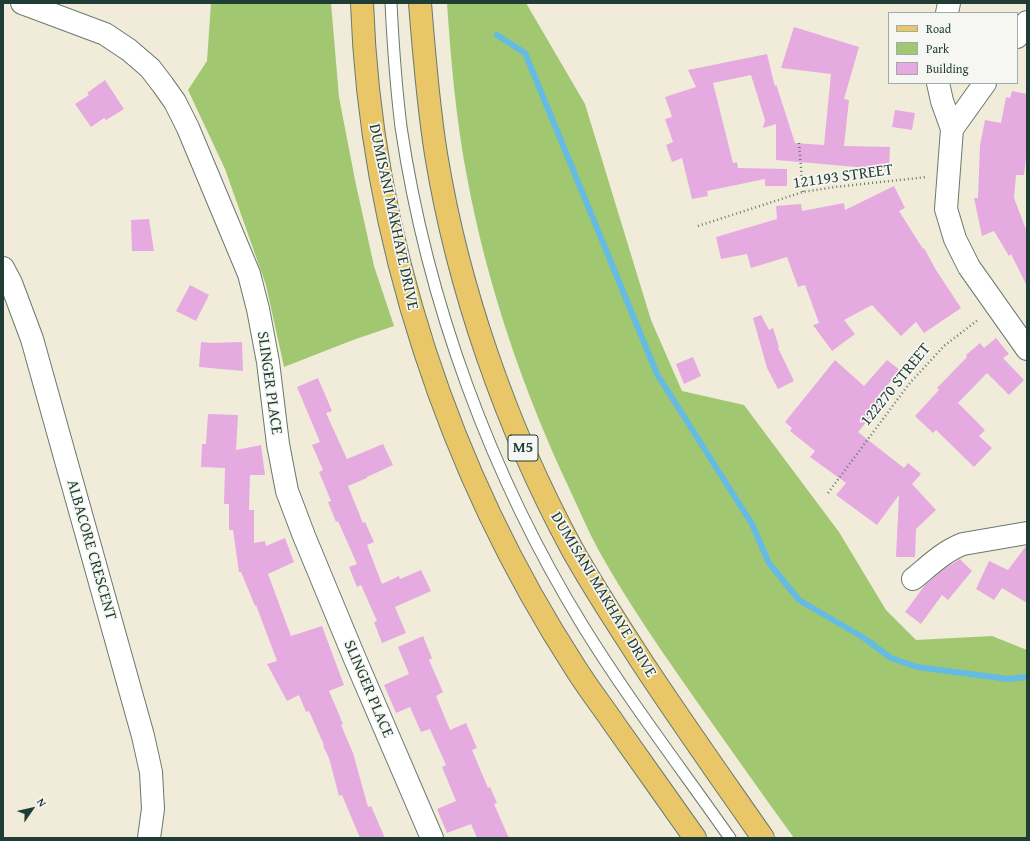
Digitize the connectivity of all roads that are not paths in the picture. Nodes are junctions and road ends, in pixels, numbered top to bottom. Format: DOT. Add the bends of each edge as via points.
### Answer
graph roads {
  1 [pos="22,3"];
  2 [pos="362,3"];
  3 [pos="391,3"];
  4 [pos="420,3"];
  5 [pos="1027,22"];
  6 [pos="1018,36"];
  7 [pos="938,84"];
  8 [pos="985,84"];
  9 [pos="952,129"];
  10 [pos="3,268"];
  11 [pos="1027,349"];
  12 [pos="1027,533"];
  13 [pos="913,579"];
  14 [pos="148,838"];
  15 [pos="432,838"];
  16 [pos="695,838"];
  17 [pos="730,838"];
  18 [pos="763,838"];
  1 -- 15 [label="street, SLINGER PLACE" via="105,34 129,50 150,68 163,85 188,128 249,274 268,362 286,491"];
  2 -- 16 [label="main road, DUMISANI MAKHAYE DRIVE" via="373,125 395,243 422,342 463,453 487,510 540,610 572,662"];
  3 -- 17 [label="lane" via="402,127 415,202 442,309 484,430 525,520 583,626"];
  4 -- 18 [label="main road, DUMISANI MAKHAYE DRIVE / M5" via="428,102 444,196 467,292 505,404 546,498 576,557 614,620"];
  5 -- 6 [label="street"];
  7 -- 9 [label="street"];
  8 -- 9 [label="street"];
  9 -- 11 [label="street" via="946,209 954,239 969,267"];
  10 -- 14 [label="street, ALBACORE CRESCENT" via="32,339 143,736 151,772 153,809"];
  12 -- 13 [label="street" via="954,547"];
}
